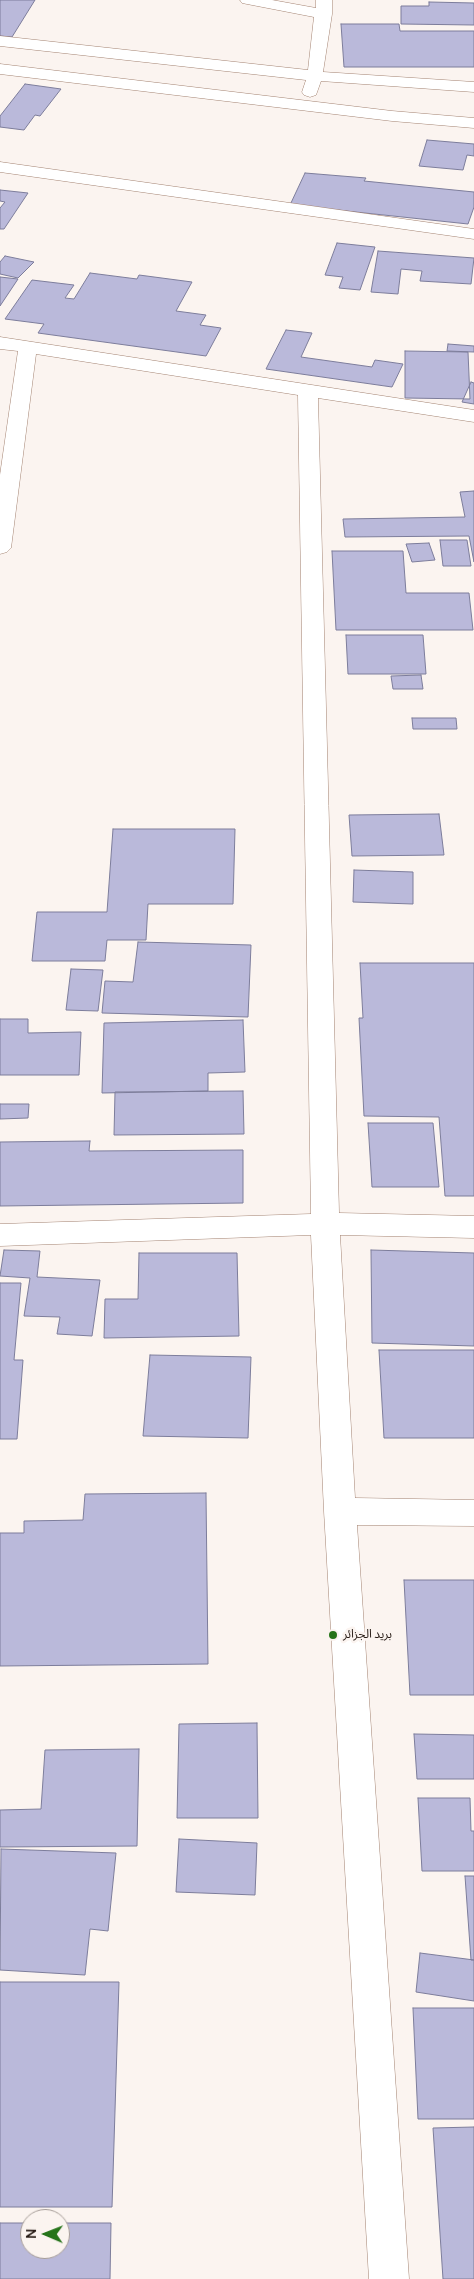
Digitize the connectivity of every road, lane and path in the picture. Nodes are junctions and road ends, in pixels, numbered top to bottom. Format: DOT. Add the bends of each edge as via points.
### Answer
graph roads {
  1 [pos="247,0"];
  2 [pos="324,7"];
  3 [pos="0,41"];
  4 [pos="0,68"];
  5 [pos="315,76"];
  6 [pos="474,88"];
  7 [pos="305,106"];
  8 [pos="474,124"];
  9 [pos="0,167"];
  10 [pos="474,234"];
  11 [pos="0,343"];
  12 [pos="28,347"];
  13 [pos="308,390"];
  14 [pos="474,416"];
  15 [pos="0,548"];
  16 [pos="325,1224"];
  17 [pos="474,1227"];
  18 [pos="0,1235"];
  19 [pos="340,1511"];
  20 [pos="474,1513"];
  21 [pos="389,2279"];
  1 -- 2 [label="street"];
  2 -- 5 [label="street"];
  3 -- 5 [label="street"];
  4 -- 7 [label="street"];
  5 -- 6 [label="street"];
  5 -- 7 [label="street"];
  7 -- 8 [label="street"];
  9 -- 10 [label="street"];
  11 -- 12 [label="street"];
  12 -- 13 [label="street"];
  12 -- 15 [label="street"];
  13 -- 14 [label="street"];
  13 -- 16 [label="street"];
  16 -- 17 [label="street"];
  16 -- 18 [label="street"];
  16 -- 19 [label="street"];
  19 -- 20 [label="street"];
  19 -- 21 [label="street"];
}
